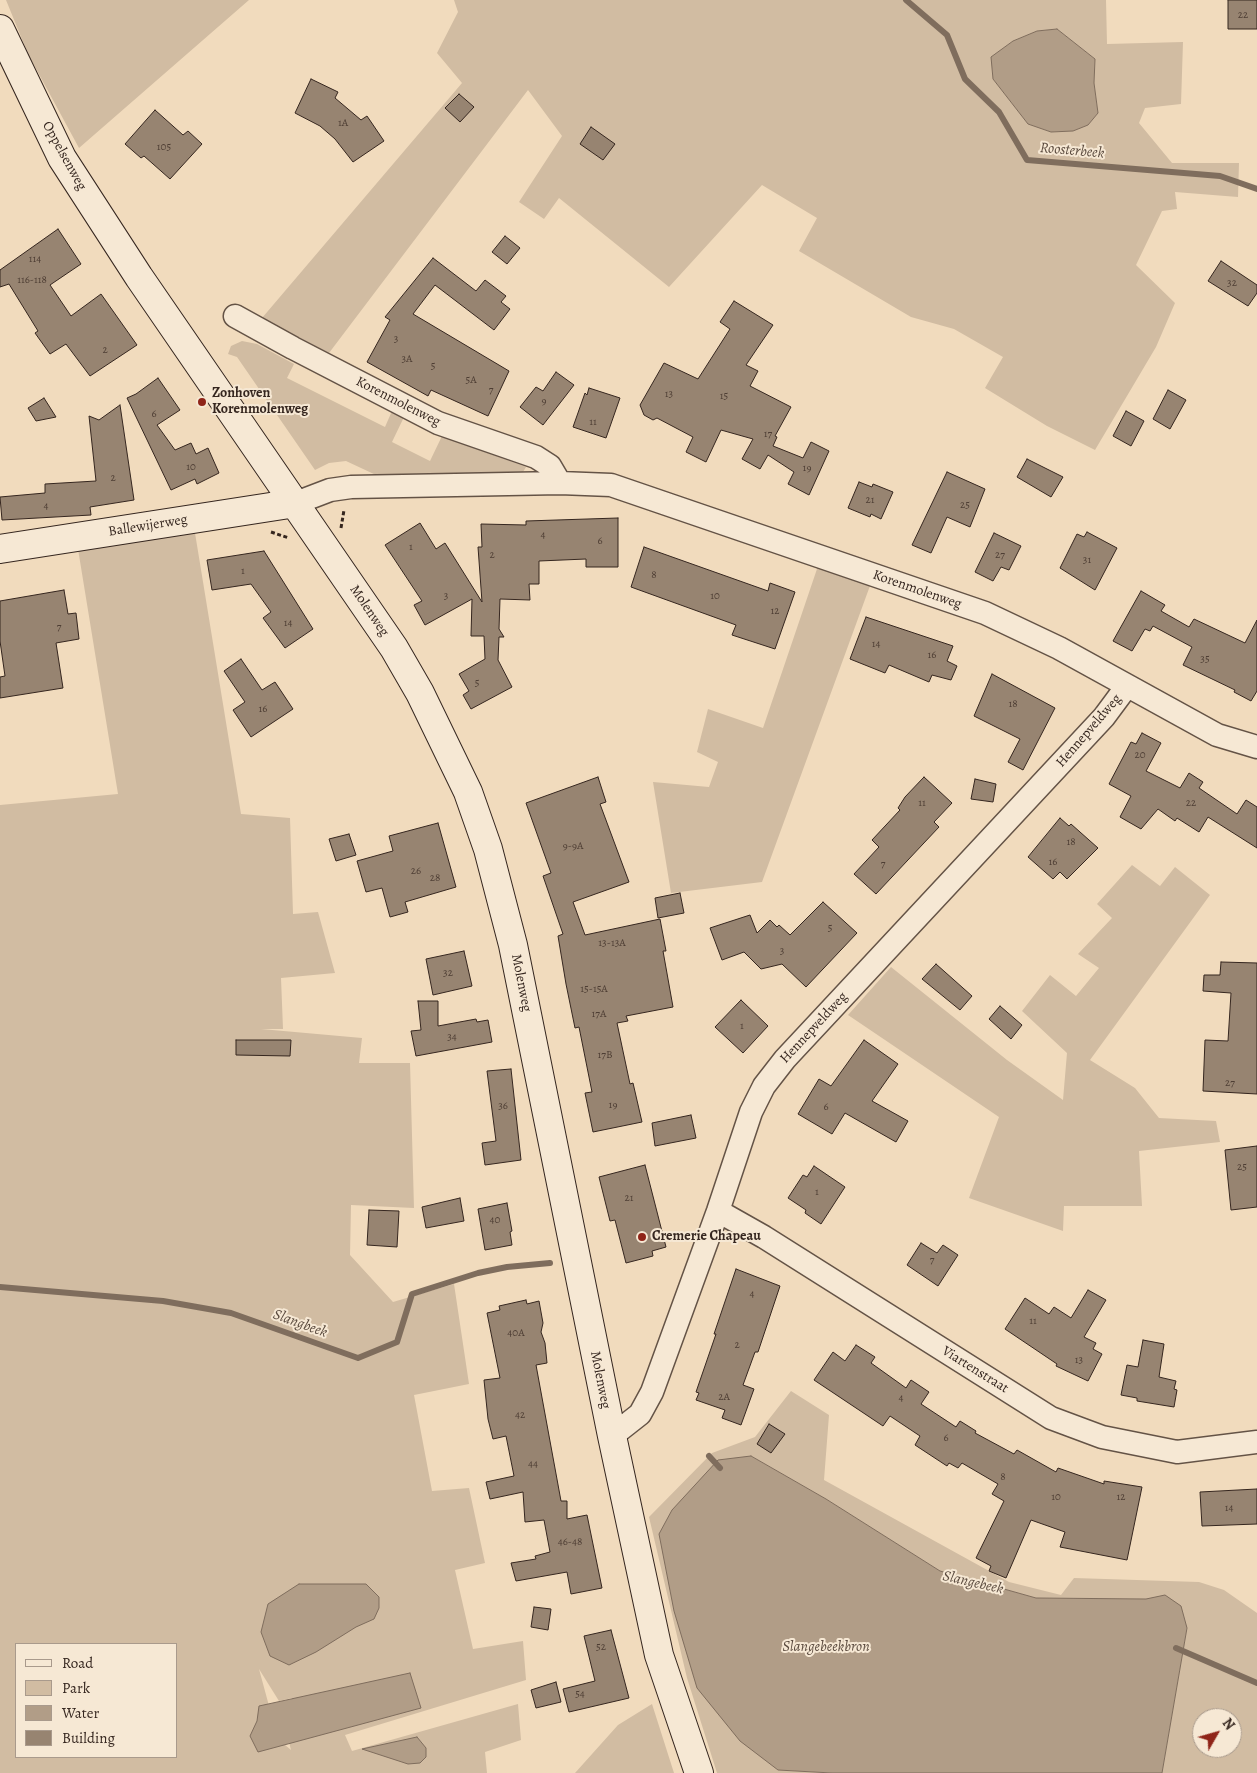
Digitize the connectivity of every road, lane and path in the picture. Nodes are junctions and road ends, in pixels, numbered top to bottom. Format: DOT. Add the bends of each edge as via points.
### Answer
graph roads {
  1 [pos="0,29"];
  2 [pos="139,277"];
  3 [pos="236,316"];
  4 [pos="560,482"];
  5 [pos="296,503"];
  6 [pos="0,549"];
  7 [pos="1127,686"];
  8 [pos="1257,747"];
  9 [pos="718,1211"];
  10 [pos="612,1436"];
  11 [pos="1257,1442"];
  12 [pos="699,1773"];
  1 -- 2 [label="street, Oppelsenweg" via="62,158"];
  2 -- 5 [label="street, Molenweg"];
  3 -- 4 [label="street, Korenmolenweg" via="438,423 536,457 550,466"];
  4 -- 5 [label="street, Korenmolenweg" via="350,487 330,490"];
  4 -- 7 [label="street, Korenmolenweg" via="611,485 644,495 985,614 1059,648"];
  5 -- 6 [label="street, Ballewijerweg"];
  5 -- 10 [label="street, Molenweg" via="394,648 420,693 468,792 488,849 513,945"];
  7 -- 8 [label="street, Korenmolenweg" via="1217,734"];
  7 -- 9 [label="street, Hennepveldweg" via="1104,717 780,1065 764,1086 751,1112"];
  9 -- 10 [label="street, Hennepveldweg" via="652,1392 640,1414"];
  9 -- 11 [label="street, Viartenstraat" via="1051,1418 1102,1438 1177,1452"];
  10 -- 12 [label="street, Molenweg" via="659,1655"];
}
